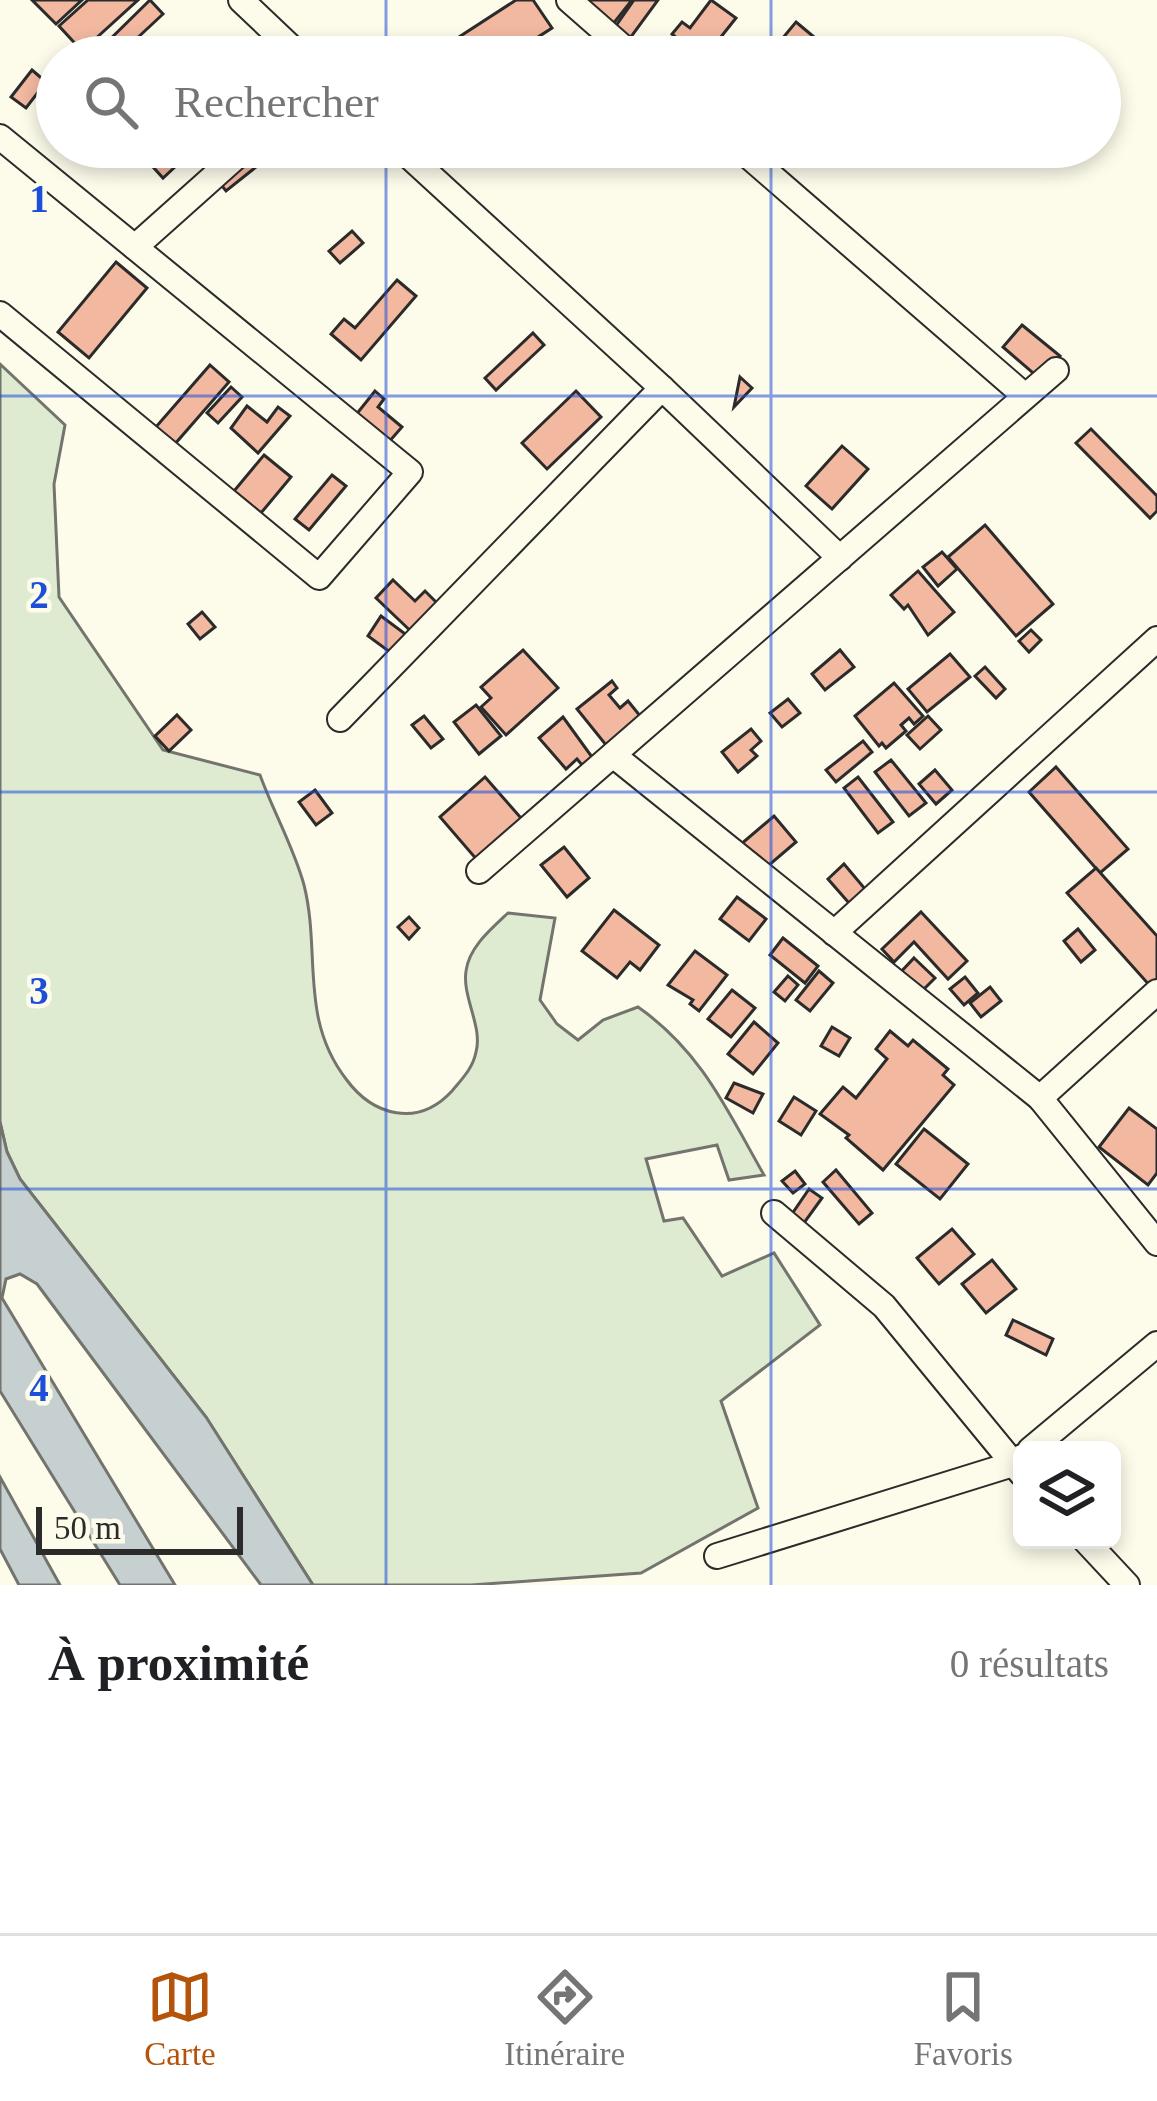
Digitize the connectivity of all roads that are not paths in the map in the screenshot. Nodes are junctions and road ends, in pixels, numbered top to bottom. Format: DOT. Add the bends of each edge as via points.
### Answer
graph roads {
  1 [pos="241,0"];
  2 [pos="568,0"];
  3 [pos="279,36"];
  4 [pos="610,36"];
  5 [pos="0,137"];
  6 [pos="36,166"];
  7 [pos="38,168"];
  8 [pos="223,168"];
  9 [pos="422,168"];
  10 [pos="762,168"];
  11 [pos="135,247"];
  12 [pos="0,314"];
  13 [pos="1055,370"];
  14 [pos="662,388"];
  15 [pos="1025,396"];
  16 [pos="840,558"];
  17 [pos="1157,639"];
  18 [pos="340,719"];
  19 [pos="613,755"];
  20 [pos="479,871"];
  21 [pos="834,933"];
  22 [pos="1157,992"];
  23 [pos="1040,1097"];
  24 [pos="774,1213"];
  25 [pos="1157,1243"];
  26 [pos="1157,1344"];
  27 [pos="1045,1441"];
  28 [pos="1013,1451"];
  29 [pos="1013,1464"];
  30 [pos="1093,1549"];
  31 [pos="717,1556"];
  32 [pos="1127,1585"];
  1 -- 3 [label="street"];
  2 -- 4 [label="street"];
  5 -- 6 [label="street"];
  7 -- 11 [label="street"];
  8 -- 11 [label="street"];
  9 -- 14 [label="street"];
  10 -- 15 [label="street"];
  11 -- 12 [label="street" via="410,472 319,577"];
  13 -- 15 [label="street"];
  14 -- 16 [label="street"];
  14 -- 18 [label="street"];
  15 -- 16 [label="street"];
  16 -- 19 [label="street"];
  17 -- 21 [label="street"];
  19 -- 20 [label="street"];
  19 -- 21 [label="street"];
  21 -- 23 [label="street"];
  22 -- 23 [label="street"];
  23 -- 25 [label="street"];
  24 -- 28 [label="street" via="884,1306"];
  26 -- 27 [label="street"];
  29 -- 31 [label="street"];
  30 -- 32 [label="street"];
}
